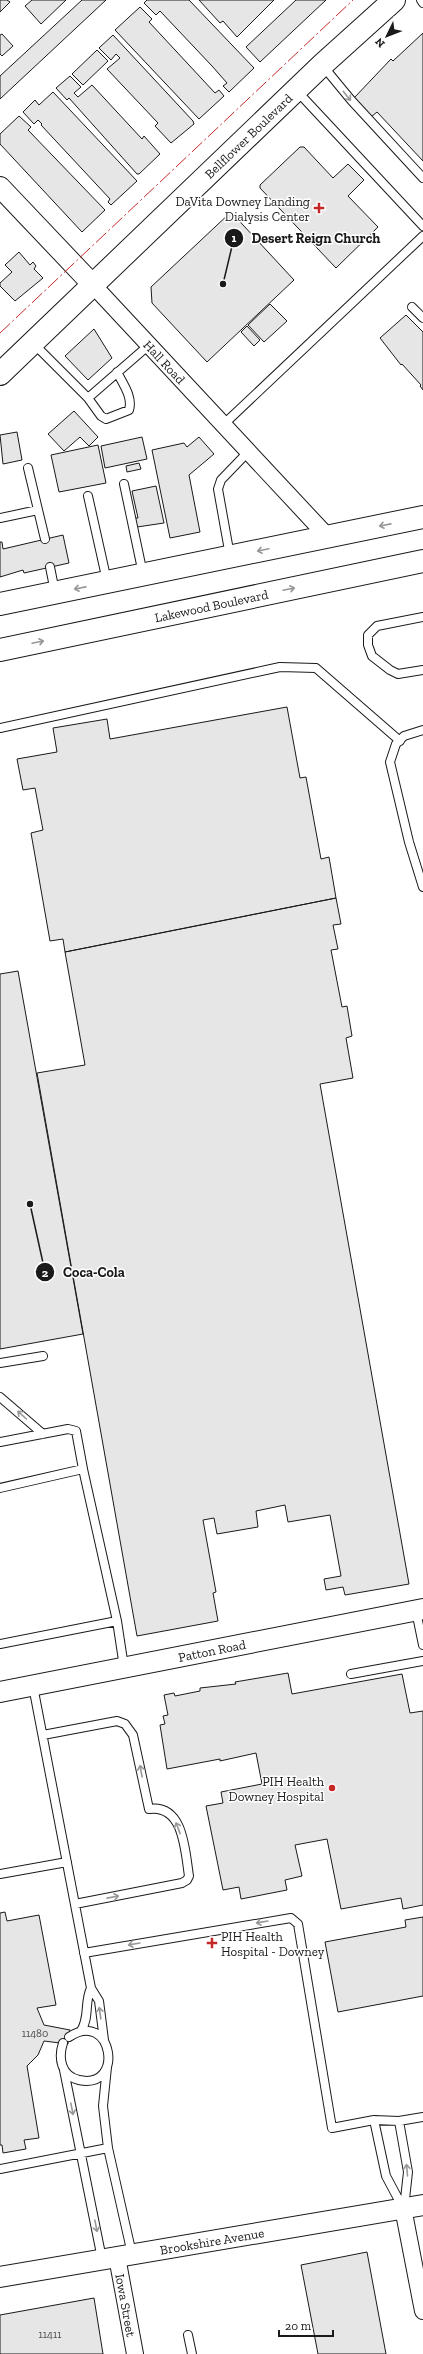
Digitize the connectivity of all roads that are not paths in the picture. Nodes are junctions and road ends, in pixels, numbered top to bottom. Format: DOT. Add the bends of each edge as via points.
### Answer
graph roads {
  1 [pos="394,0"];
  2 [pos="421,0"];
  3 [pos="423,3"];
  4 [pos="322,65"];
  5 [pos="296,90"];
  6 [pos="423,178"];
  7 [pos="0,187"];
  8 [pos="423,226"];
  9 [pos="423,236"];
  10 [pos="92,285"];
  11 [pos="412,307"];
  12 [pos="423,318"];
  13 [pos="33,342"];
  14 [pos="149,345"];
  15 [pos="117,372"];
  16 [pos="0,374"];
  17 [pos="88,398"];
  18 [pos="223,425"];
  19 [pos="248,452"];
  20 [pos="28,468"];
  21 [pos="124,484"];
  22 [pos="88,496"];
  23 [pos="38,510"];
  24 [pos="423,517"];
  25 [pos="0,518"];
  26 [pos="328,537"];
  27 [pos="45,539"];
  28 [pos="230,557"];
  29 [pos="423,561"];
  30 [pos="50,567"];
  31 [pos="144,575"];
  32 [pos="107,582"];
  33 [pos="55,593"];
  34 [pos="0,604"];
  35 [pos="423,617"];
  36 [pos="0,650"];
  37 [pos="423,670"];
  38 [pos="0,728"];
  39 [pos="423,730"];
  40 [pos="400,741"];
  41 [pos="423,887"];
  42 [pos="43,1356"];
  43 [pos="0,1363"];
  44 [pos="0,1397"];
  45 [pos="43,1434"];
  46 [pos="0,1442"];
  47 [pos="83,1469"];
  48 [pos="0,1488"];
  49 [pos="420,1609"];
  50 [pos="117,1622"];
  51 [pos="0,1644"];
  52 [pos="423,1645"];
  53 [pos="423,1660"];
  54 [pos="124,1667"];
  55 [pos="351,1674"];
  56 [pos="33,1686"];
  57 [pos="0,1692"];
  58 [pos="43,1735"];
  59 [pos="67,1862"];
  60 [pos="0,1874"];
  61 [pos="75,1904"];
  62 [pos="84,1953"];
  63 [pos="91,1988"];
  64 [pos="81,2031"];
  65 [pos="69,2037"];
  66 [pos="104,2040"];
  67 [pos="63,2043"];
  68 [pos="107,2067"];
  69 [pos="64,2070"];
  70 [pos="423,2117"];
  71 [pos="374,2120"];
  72 [pos="399,2121"];
  73 [pos="108,2148"];
  74 [pos="81,2154"];
  75 [pos="0,2168"];
  76 [pos="423,2205"];
  77 [pos="404,2208"];
  78 [pos="117,2256"];
  79 [pos="0,2277"];
  80 [pos="423,2311"];
  81 [pos="188,2335"];
  82 [pos="135,2354"];
  83 [pos="192,2354"];
  1 -- 4 [label="main road, Bellflower Boulevard"];
  2 -- 3 [label="lane"];
  4 -- 5 [label="main road, Bellflower Boulevard"];
  4 -- 6 [label="lane, one-way"];
  5 -- 8 [label="lane"];
  5 -- 10 [label="main road, Bellflower Boulevard"];
  7 -- 10 [label="street, Hall Road"];
  9 -- 18 [label="lane"];
  10 -- 13 [label="main road, Bellflower Boulevard"];
  10 -- 14 [label="street, Hall Road"];
  11 -- 12 [label="lane"];
  13 -- 16 [label="main road, Bellflower Boulevard"];
  13 -- 17 [label="lane"];
  14 -- 15 [label="lane"];
  14 -- 18 [label="street, Hall Road"];
  15 -- 17 [label="lane"];
  15 -- 17 [label="lane" via="129,396 129,410 106,419 100,416"];
  18 -- 19 [label="street, Hall Road"];
  19 -- 26 [label="street, Hall Road"];
  19 -- 28 [label="lane" via="221,480 218,488"];
  20 -- 23 [label="lane"];
  21 -- 31 [label="lane"];
  22 -- 32 [label="lane"];
  23 -- 25 [label="lane"];
  23 -- 27 [label="lane"];
  24 -- 26 [label="main road, one-way"];
  26 -- 28 [label="main road, one-way"];
  28 -- 31 [label="main road"];
  36 -- 29 [label="main road, Lakewood Boulevard, one-way"];
  30 -- 33 [label="lane"];
  31 -- 32 [label="main road"];
  32 -- 33 [label="main road, one-way"];
  33 -- 34 [label="main road"];
  35 -- 37 [label="lane" via="376,626 368,635 368,645 372,656 398,674"];
  38 -- 40 [label="lane" via="280,667 316,668"];
  39 -- 40 [label="lane" via="404,736"];
  40 -- 41 [label="lane" via="396,744 390,762 409,842"];
  42 -- 43 [label="lane"];
  45 -- 44 [label="lane, one-way"];
  45 -- 46 [label="lane"];
  45 -- 47 [label="lane" via="68,1429 76,1431"];
  47 -- 48 [label="lane"];
  47 -- 50 [label="lane"];
  49 -- 52 [label="lane"];
  49 -- 54 [label="street, Patton Road"];
  50 -- 51 [label="lane"];
  50 -- 54 [label="lane"];
  53 -- 55 [label="lane"];
  54 -- 56 [label="street, Patton Road"];
  56 -- 57 [label="street, Patton Road"];
  56 -- 58 [label="lane"];
  58 -- 59 [label="lane"];
  61 -- 58 [label="lane, one-way" via="182,1883 189,1876 183,1840 170,1813 156,1808 149,1809 133,1735 125,1724 117,1721"];
  59 -- 60 [label="lane"];
  59 -- 61 [label="lane"];
  61 -- 62 [label="lane"];
  62 -- 63 [label="lane"];
  71 -- 62 [label="lane, one-way" via="332,2128 298,1924 287,1917"];
  63 -- 64 [label="lane" via="87,1996 85,2024"];
  66 -- 63 [label="lane, one-way" via="99,2001"];
  64 -- 65 [label="lane"];
  64 -- 66 [label="lane" via="95,2033"];
  66 -- 68 [label="lane" via="110,2053"];
  67 -- 69 [label="lane" via="60,2057"];
  68 -- 69 [label="lane" via="97,2078 83,2080 76,2079"];
  68 -- 73 [label="lane" via="103,2106"];
  69 -- 74 [label="lane, one-way"];
  70 -- 72 [label="lane"];
  71 -- 72 [label="lane"];
  71 -- 77 [label="lane" via="386,2176"];
  77 -- 72 [label="lane, one-way" via="408,2172"];
  73 -- 74 [label="lane"];
  73 -- 78 [label="lane"];
  74 -- 75 [label="lane"];
  74 -- 78 [label="lane, one-way"];
  76 -- 77 [label="street, Brookshire Avenue"];
  77 -- 78 [label="street, Brookshire Avenue"];
  77 -- 80 [label="street"];
  78 -- 79 [label="street, Brookshire Avenue"];
  78 -- 82 [label="street, Iowa Street"];
  81 -- 83 [label="lane"];
}
